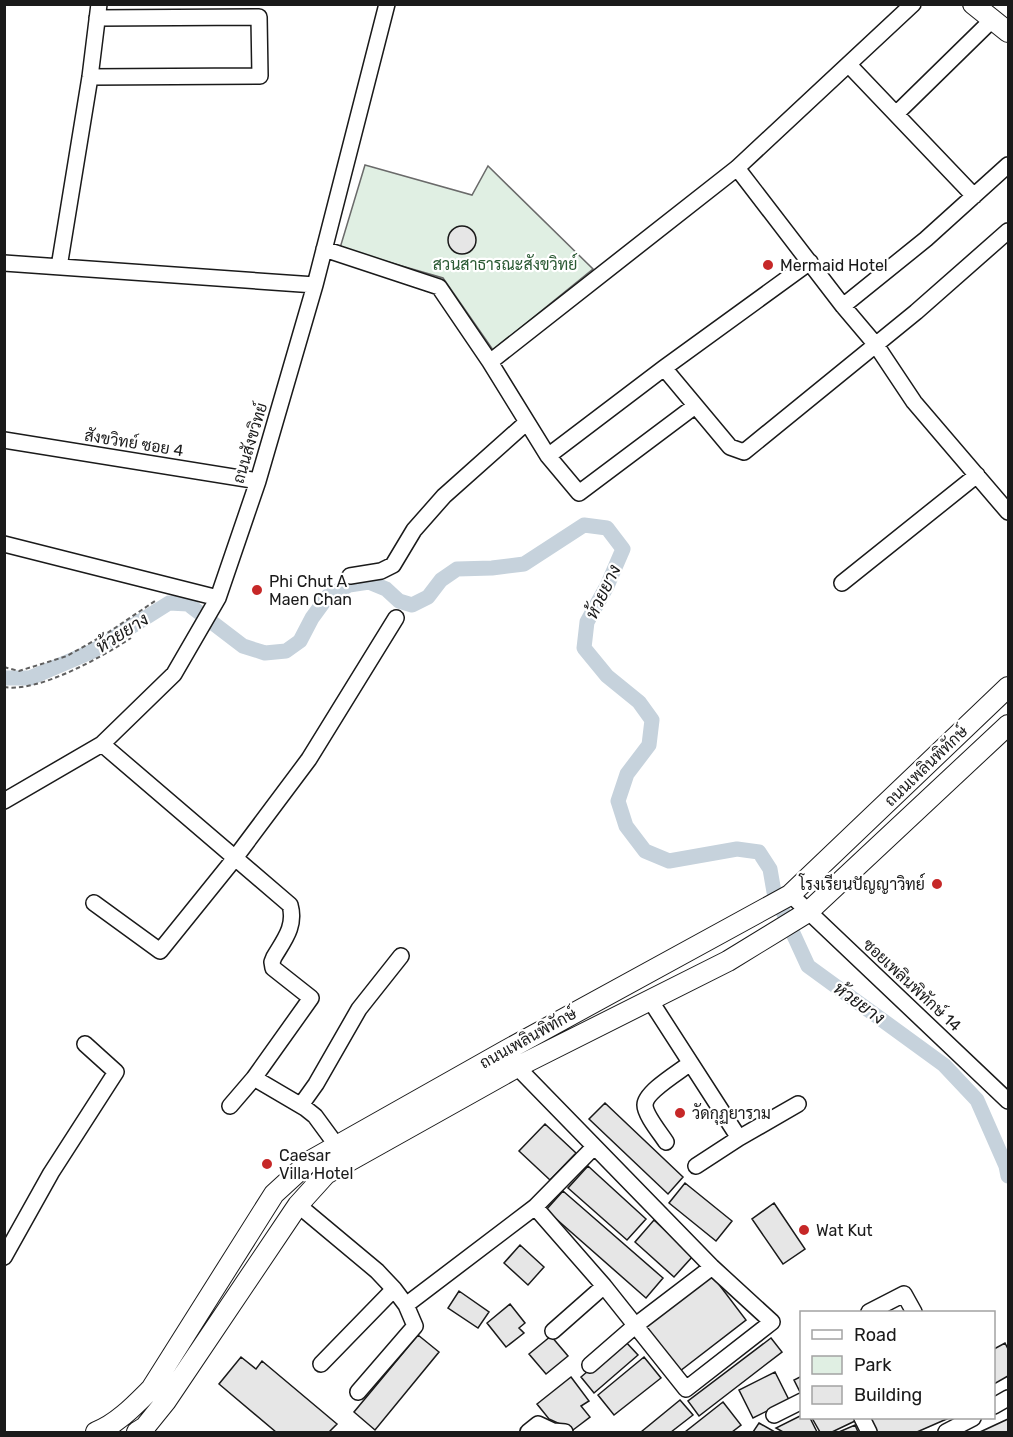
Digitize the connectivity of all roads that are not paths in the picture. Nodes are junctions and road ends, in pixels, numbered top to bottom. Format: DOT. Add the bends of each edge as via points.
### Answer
graph roads {
  1 [pos="387,4"];
  2 [pos="913,4"];
  3 [pos="973,4"];
  4 [pos="98,11"];
  5 [pos="992,20"];
  6 [pos="1008,32"];
  7 [pos="849,65"];
  8 [pos="90,76"];
  9 [pos="897,113"];
  10 [pos="1008,165"];
  11 [pos="737,168"];
  12 [pos="974,196"];
  13 [pos="1008,231"];
  14 [pos="324,249"];
  15 [pos="810,262"];
  16 [pos="4,263"];
  17 [pos="59,267"];
  18 [pos="315,285"];
  19 [pos="843,306"];
  20 [pos="876,345"];
  21 [pos="490,362"];
  22 [pos="664,368"];
  23 [pos="695,406"];
  24 [pos="527,422"];
  25 [pos="4,440"];
  26 [pos="548,456"];
  27 [pos="977,475"];
  28 [pos="258,482"];
  29 [pos="1008,512"];
  30 [pos="4,544"];
  31 [pos="350,576"];
  32 [pos="842,583"];
  33 [pos="218,598"];
  34 [pos="396,618"];
  35 [pos="1008,687"];
  36 [pos="1008,724"];
  37 [pos="102,744"];
  38 [pos="4,801"];
  39 [pos="235,858"];
  40 [pos="790,895"];
  41 [pos="94,903"];
  42 [pos="808,912"];
  43 [pos="401,957"];
  44 [pos="650,1000"];
  45 [pos="85,1044"];
  46 [pos="689,1064"];
  47 [pos="517,1067"];
  48 [pos="254,1078"];
  49 [pos="1008,1101"];
  50 [pos="798,1104"];
  51 [pos="300,1105"];
  52 [pos="231,1106"];
  53 [pos="739,1138"];
  54 [pos="666,1142"];
  55 [pos="337,1146"];
  56 [pos="594,1148"];
  57 [pos="696,1166"];
  58 [pos="298,1204"];
  59 [pos="535,1208"];
  60 [pos="4,1257"];
  61 [pos="712,1267"];
  62 [pos="604,1286"];
  63 [pos="394,1289"];
  64 [pos="406,1305"];
  65 [pos="871,1311"];
  66 [pos="913,1311"];
  67 [pos="636,1325"];
  68 [pos="553,1331"];
  69 [pos="321,1364"];
  70 [pos="590,1365"];
  71 [pos="358,1392"];
  72 [pos="800,1402"];
  73 [pos="774,1415"];
  74 [pos="968,1419"];
  75 [pos="96,1432"];
  76 [pos="138,1432"];
  77 [pos="528,1432"];
  78 [pos="565,1432"];
  79 [pos="946,1432"];
  1 -- 14 [label="street, ถนนสังขวิทย์"];
  2 -- 7 [label="street"];
  3 -- 5 [label="main road"];
  4 -- 8 [label="street"];
  4 -- 8 [label="street" via="259,17 261,76"];
  5 -- 6 [label="main road"];
  5 -- 9 [label="street"];
  7 -- 9 [label="street"];
  7 -- 11 [label="street"];
  8 -- 17 [label="street"];
  9 -- 12 [label="street"];
  10 -- 12 [label="street"];
  11 -- 15 [label="street"];
  11 -- 21 [label="street"];
  12 -- 19 [label="street"];
  13 -- 20 [label="street"];
  14 -- 18 [label="street, ถนนสังขวิทย์"];
  14 -- 21 [label="street" via="439,287"];
  15 -- 19 [label="street"];
  15 -- 22 [label="street"];
  16 -- 17 [label="street"];
  17 -- 18 [label="street"];
  18 -- 28 [label="street, ถนนสังขวิทย์"];
  19 -- 20 [label="street"];
  20 -- 23 [label="street" via="744,452 730,447"];
  20 -- 27 [label="street" via="914,402"];
  21 -- 24 [label="street"];
  22 -- 23 [label="street"];
  22 -- 26 [label="street"];
  23 -- 26 [label="street" via="579,494"];
  24 -- 26 [label="street"];
  24 -- 31 [label="street" via="444,496 414,530 393,565"];
  25 -- 28 [label="street, สังขวิทย์ ซอย 4"];
  27 -- 29 [label="street"];
  27 -- 32 [label="street"];
  28 -- 33 [label="street, ถนนสังขวิทย์"];
  30 -- 33 [label="street"];
  33 -- 37 [label="street, ถนนสังขวิทย์" via="174,674"];
  34 -- 39 [label="street" via="309,759"];
  35 -- 40 [label="main road, ถนนเพลินพิทักษ์"];
  36 -- 42 [label="main road, ถนนเพลินพิทักษ์"];
  37 -- 38 [label="street, ถนนสังขวิทย์"];
  37 -- 39 [label="street"];
  39 -- 41 [label="street" via="160,951"];
  39 -- 48 [label="street" via="290,904 290,929 274,957 273,968 311,998"];
  40 -- 42 [label="street, ซอยเพลินพิทักษ์ 14"];
  40 -- 55 [label="main road, ถนนเพลินพิทักษ์"];
  42 -- 44 [label="main road, ถนนเพลินพิทักษ์" via="728,961"];
  42 -- 49 [label="street, ซอยเพลินพิทักษ์ 14"];
  43 -- 51 [label="street" via="358,1009"];
  44 -- 46 [label="street"];
  44 -- 47 [label="main road, ถนนเพลินพิทักษ์"];
  45 -- 60 [label="street" via="116,1072 51,1173"];
  46 -- 53 [label="street"];
  46 -- 54 [label="street" via="648,1097 645,1106"];
  47 -- 56 [label="street"];
  47 -- 58 [label="main road, ถนนเพลินพิทักษ์" via="326,1174"];
  48 -- 51 [label="street"];
  48 -- 52 [label="street"];
  50 -- 53 [label="street"];
  51 -- 55 [label="street" via="315,1116"];
  53 -- 57 [label="street"];
  55 -- 75 [label="main road, ถนนเพลินพิทักษ์" via="310,1161 274,1194 151,1389 104,1430"];
  56 -- 59 [label="street"];
  56 -- 61 [label="street"];
  58 -- 63 [label="street"];
  58 -- 76 [label="main road, ถนนเพลินพิทักษ์" via="166,1401"];
  59 -- 62 [label="street"];
  59 -- 64 [label="street"];
  61 -- 67 [label="street"];
  61 -- 67 [label="street" via="771,1322 686,1389"];
  62 -- 67 [label="street"];
  62 -- 68 [label="street"];
  63 -- 64 [label="street"];
  63 -- 69 [label="street"];
  64 -- 71 [label="street" via="415,1326"];
  65 -- 66 [label="street" via="904,1293"];
  67 -- 70 [label="street"];
  72 -- 73 [label="street"];
  74 -- 79 [label="street"];
  77 -- 78 [label="street" via="538,1424"];
}
